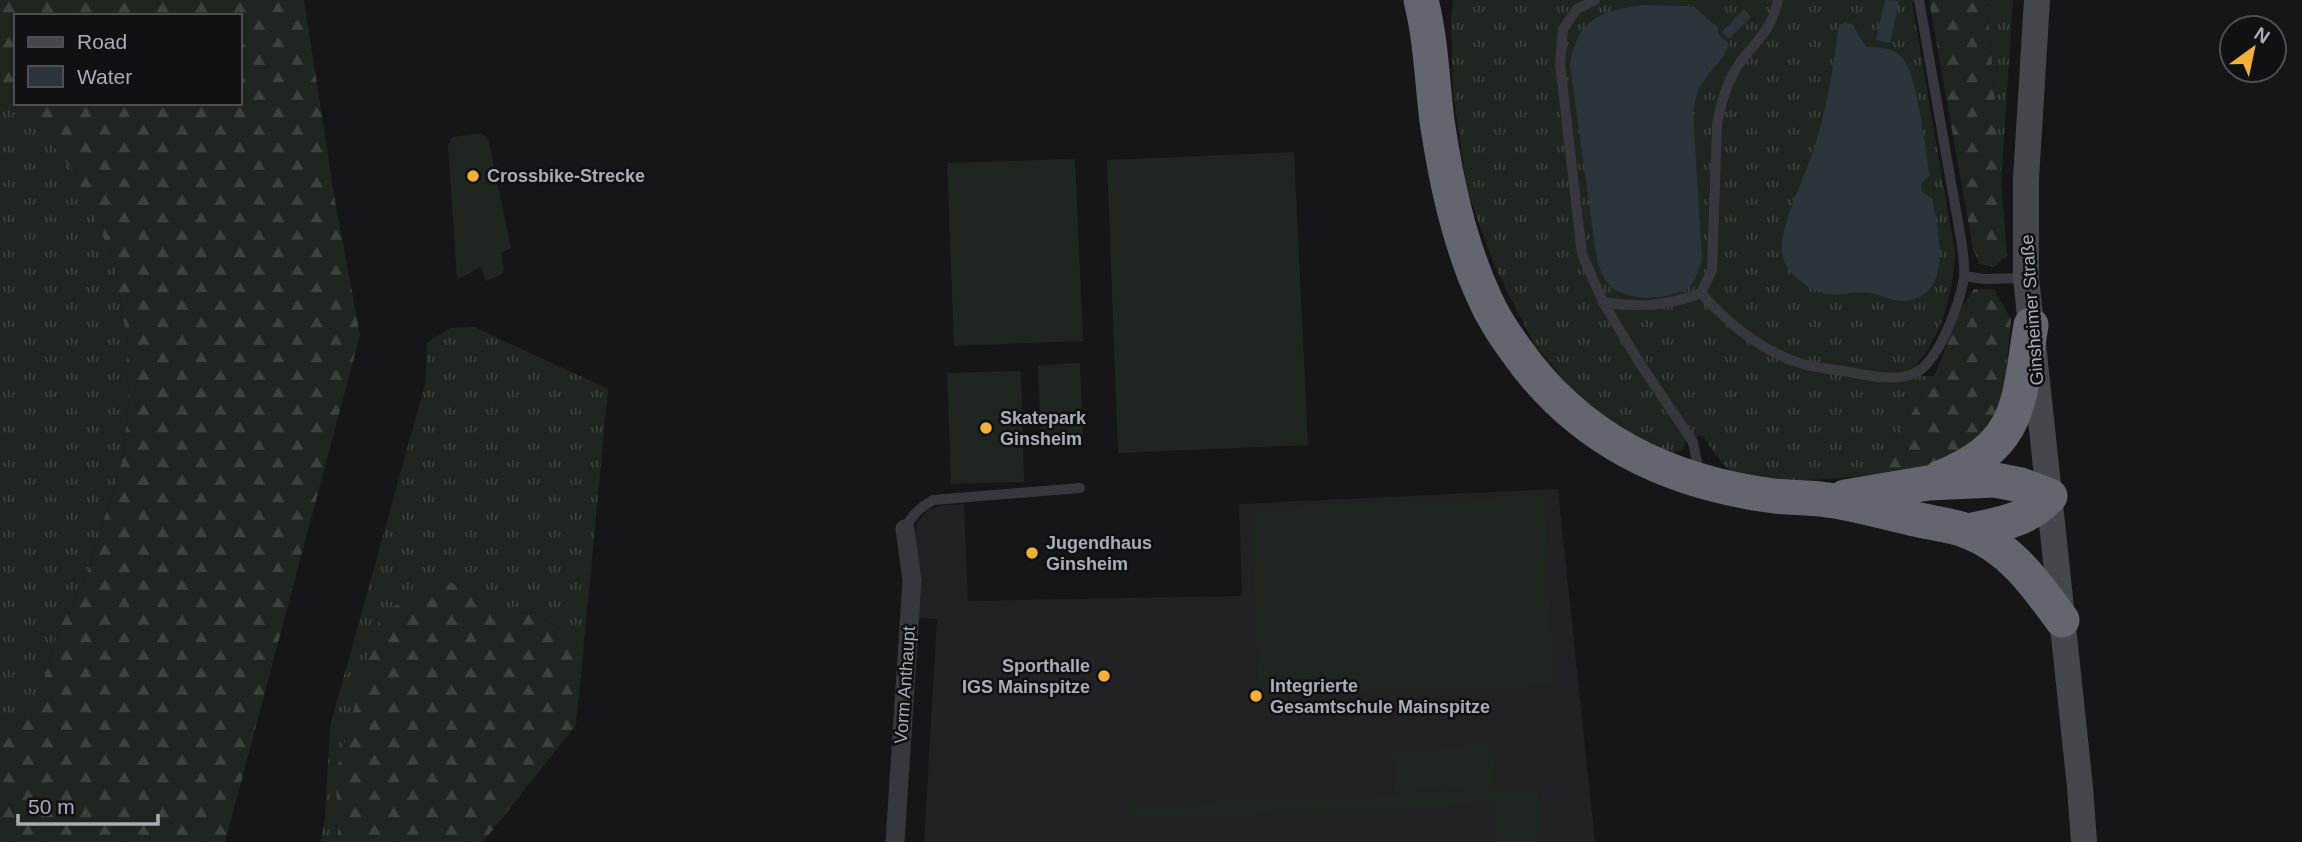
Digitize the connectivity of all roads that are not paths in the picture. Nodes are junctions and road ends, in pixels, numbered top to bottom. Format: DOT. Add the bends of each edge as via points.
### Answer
graph roads {
  1 [pos="1595,0"];
  2 [pos="1778,0"];
  3 [pos="1919,0"];
  4 [pos="2037,0"];
  5 [pos="1428,9"];
  6 [pos="1964,276"];
  7 [pos="2026,278"];
  8 [pos="1701,293"];
  9 [pos="1603,302"];
  10 [pos="2031,325"];
  11 [pos="1693,481"];
  12 [pos="1928,483"];
  13 [pos="1080,488"];
  14 [pos="2050,496"];
  15 [pos="1828,500"];
  16 [pos="905,529"];
  17 [pos="1967,531"];
  18 [pos="2062,620"];
  19 [pos="895,842"];
  20 [pos="2084,842"];
  1 -- 9 [label="lane" via="1577,9 1563,29 1560,64 1582,254"];
  2 -- 8 [label="lane" via="1772,22 1737,67 1720,106 1712,270"];
  3 -- 6 [label="lane"];
  4 -- 7 [label="main road, Ginsheimer Straße" via="2026,179"];
  5 -- 11 [label="highway" via="1444,164 1485,301 1528,369 1588,426 1620,448"];
  6 -- 7 [label="lane"];
  6 -- 8 [label="lane" via="1944,335 1927,366 1911,375 1877,377 1792,361 1757,341"];
  7 -- 10 [label="main road, Ginsheimer Straße"];
  8 -- 9 [label="lane" via="1662,306"];
  9 -- 11 [label="lane" via="1693,442 1698,463"];
  10 -- 12 [label="highway" via="2017,407 2005,433 1984,455"];
  10 -- 14 [label="main road, Ginsheimer Straße"];
  11 -- 15 [label="highway"];
  12 -- 14 [label="highway" via="1995,480"];
  12 -- 15 [label="highway"];
  13 -- 16 [label="lane" via="933,500 919,508"];
  14 -- 17 [label="highway" via="2038,509 2015,521"];
  14 -- 18 [label="main road, Ginsheimer Straße"];
  15 -- 17 [label="highway"];
  16 -- 19 [label="street, Vorm Anthaupt" via="912,580"];
  17 -- 18 [label="highway" via="2013,559"];
  18 -- 20 [label="main road, Ginsheimer Straße"];
}
